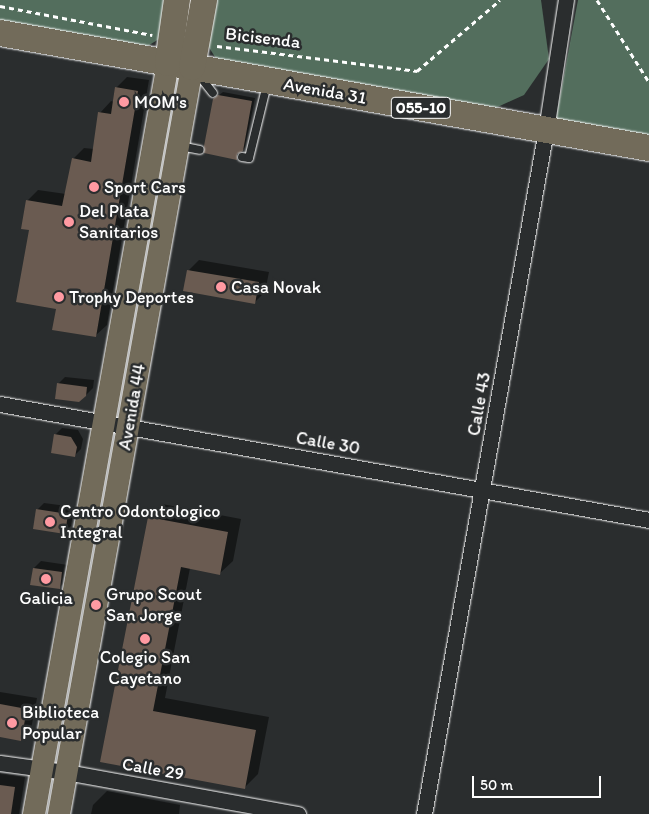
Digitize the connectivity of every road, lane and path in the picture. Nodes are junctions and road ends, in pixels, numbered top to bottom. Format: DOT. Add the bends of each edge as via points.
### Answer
graph roads {
  1 [pos="176,0"];
  2 [pos="204,0"];
  3 [pos="500,0"];
  4 [pos="566,0"];
  5 [pos="597,0"];
  6 [pos="0,6"];
  7 [pos="0,34"];
  8 [pos="182,53"];
  9 [pos="268,80"];
  10 [pos="649,82"];
  11 [pos="212,93"];
  12 [pos="251,116"];
  13 [pos="260,117"];
  14 [pos="546,130"];
  15 [pos="178,146"];
  16 [pos="649,148"];
  17 [pos="200,150"];
  18 [pos="242,157"];
  19 [pos="0,404"];
  20 [pos="104,422"];
  21 [pos="129,427"];
  22 [pos="482,490"];
  23 [pos="649,520"];
  24 [pos="0,763"];
  25 [pos="42,770"];
  26 [pos="66,772"];
  27 [pos="34,814"];
  28 [pos="59,814"];
  29 [pos="298,814"];
  30 [pos="424,814"];
  1 -- 8 [label="highway, Avenida 44"];
  2 -- 8 [label="highway, Avenida 44"];
  3 -- 8 [label="path, Bicisenda" via="416,71"];
  4 -- 14 [label="street, Calle 43"];
  5 -- 10 [label="path"];
  6 -- 8 [label="path, Bicisenda"];
  7 -- 8 [label="highway, Avenida 31 / 055-10"];
  8 -- 9 [label="highway, Avenida 31 / 055-10"];
  8 -- 11 [label="lane"];
  8 -- 15 [label="main road, Avenida 44"];
  8 -- 20 [label="main road, Avenida 44"];
  9 -- 13 [label="lane"];
  9 -- 14 [label="highway, Avenida 31 / 055-10"];
  12 -- 13 [label="lane"];
  13 -- 18 [label="lane" via="249,158"];
  14 -- 16 [label="highway, Avenida 31 / 055-10"];
  14 -- 22 [label="street, Calle 43"];
  15 -- 17 [label="lane"];
  15 -- 21 [label="main road, Avenida 44"];
  19 -- 20 [label="street, Calle 30"];
  20 -- 21 [label="street, Calle 30"];
  20 -- 25 [label="main road, Avenida 44"];
  21 -- 22 [label="street, Calle 30"];
  21 -- 26 [label="main road, Avenida 44"];
  22 -- 23 [label="street, Calle 30"];
  22 -- 30 [label="street, Calle 43"];
  24 -- 25 [label="street, Calle 29"];
  25 -- 26 [label="street, Calle 29"];
  25 -- 27 [label="main road, Avenida 44"];
  26 -- 28 [label="main road, Avenida 44"];
  26 -- 29 [label="street, Calle 29"];
}
